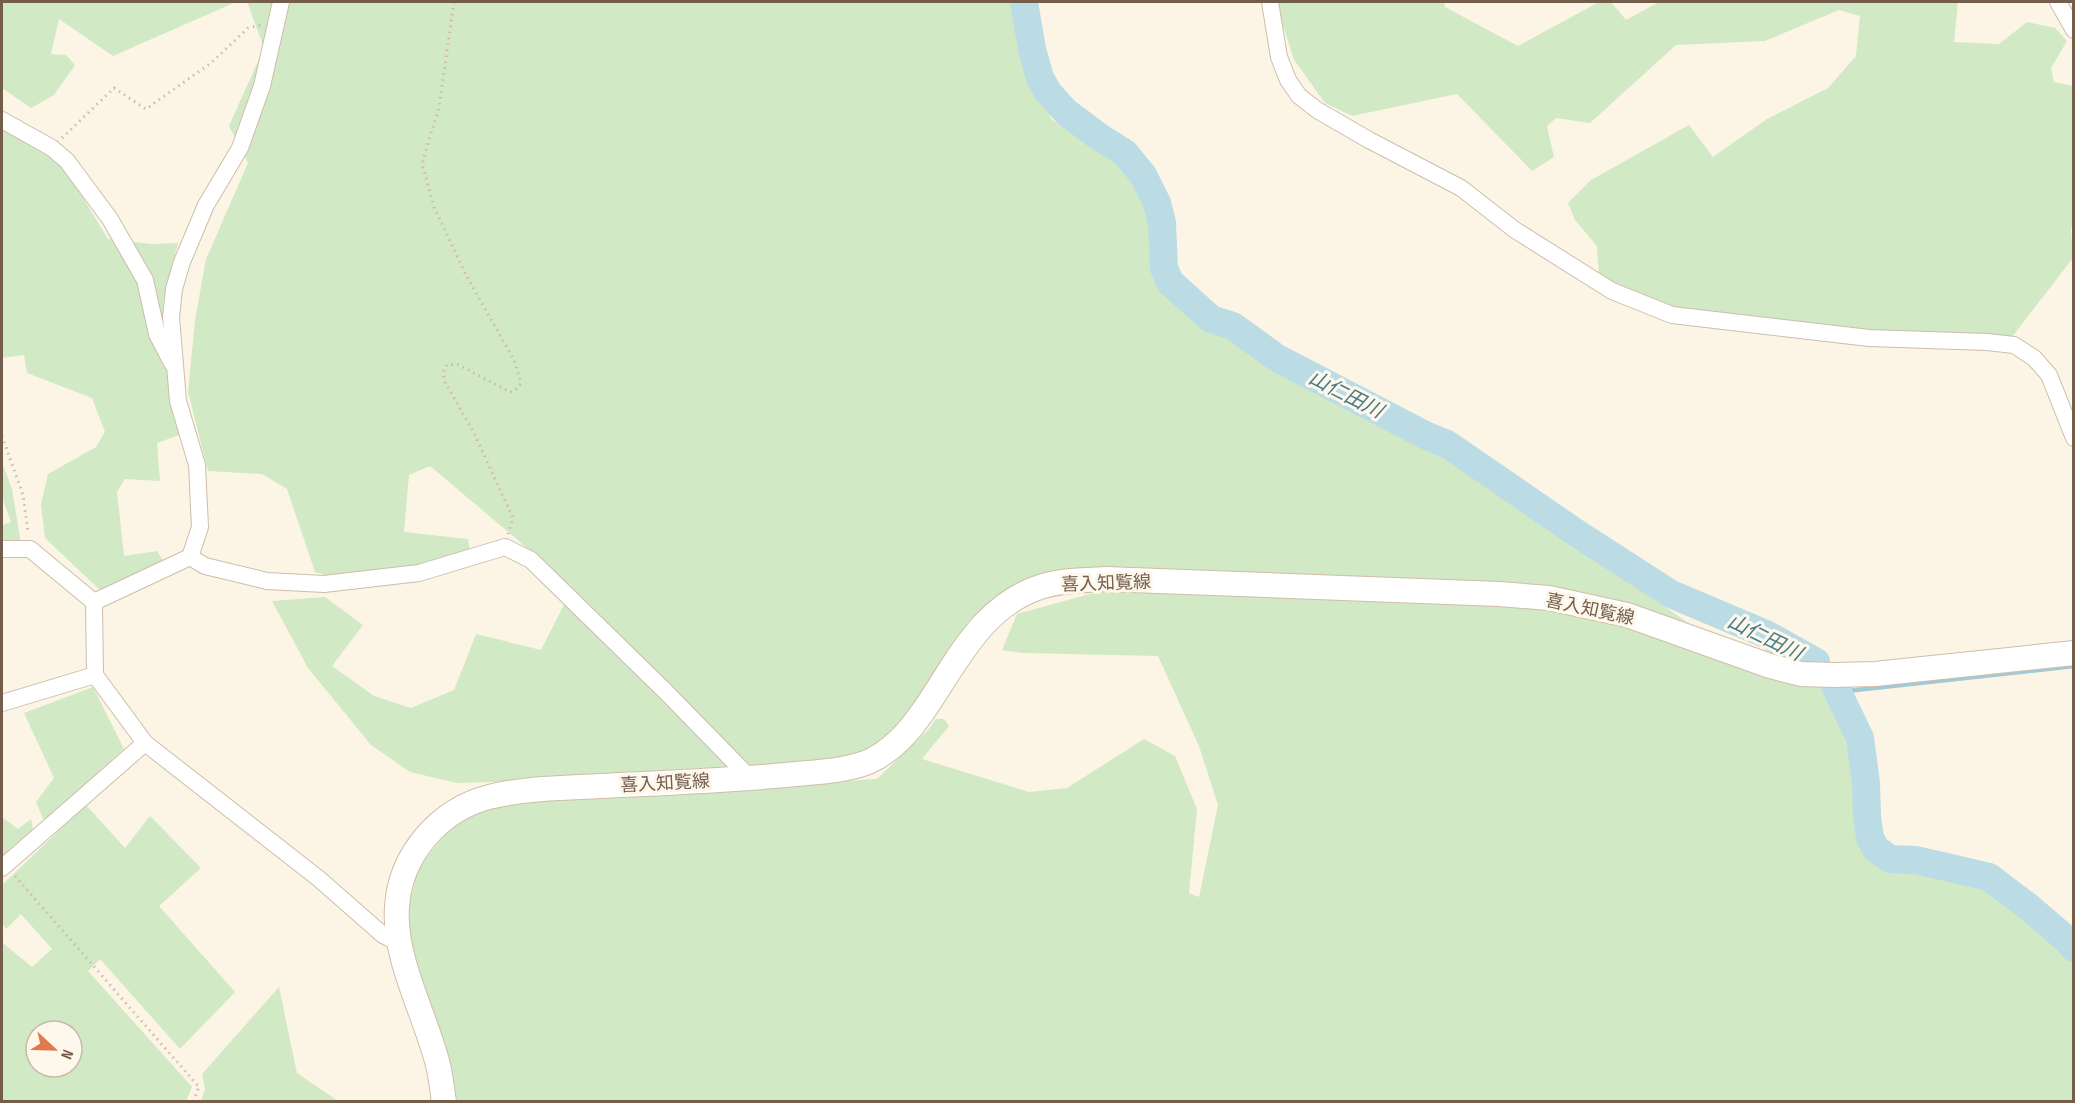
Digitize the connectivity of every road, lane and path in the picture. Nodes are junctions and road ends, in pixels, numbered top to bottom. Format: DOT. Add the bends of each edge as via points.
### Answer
graph roads {
  1 [pos="281,2"];
  2 [pos="454,2"];
  3 [pos="1270,2"];
  4 [pos="2058,2"];
  5 [pos="277,20"];
  6 [pos="2073,30"];
  7 [pos="2,120"];
  8 [pos="52,148"];
  9 [pos="175,369"];
  10 [pos="2,436"];
  11 [pos="2073,438"];
  12 [pos="504,547"];
  13 [pos="2,549"];
  14 [pos="30,549"];
  15 [pos="190,557"];
  16 [pos="94,602"];
  17 [pos="2073,653"];
  18 [pos="95,675"];
  19 [pos="2,703"];
  20 [pos="145,743"];
  21 [pos="750,778"];
  22 [pos="3,866"];
  23 [pos="400,944"];
  24 [pos="193,1101"];
  25 [pos="444,1101"];
  1 -- 5 [label="street"];
  2 -- 12 [label="path" via="440,107 422,163 434,207 466,277 514,360 521,383 510,392 457,364 447,365 443,372 513,518"];
  3 -- 11 [label="street" via="1279,57 1299,96 1369,140 1461,188 1515,230 1612,291 1672,315 1869,339 2014,345 2034,358 2049,375"];
  4 -- 6 [label="street"];
  5 -- 8 [label="path" via="248,28 211,63 146,109 114,88"];
  5 -- 9 [label="street" via="262,86 240,148 206,205 174,289 171,317"];
  7 -- 8 [label="street"];
  8 -- 9 [label="street" via="67,161 110,219 145,280 157,334"];
  9 -- 15 [label="street" via="178,401 196,465 200,527"];
  10 -- 14 [label="path" via="23,495"];
  12 -- 15 [label="street" via="419,573 324,584 267,581 205,566"];
  12 -- 21 [label="street" via="531,560"];
  13 -- 14 [label="street"];
  14 -- 16 [label="street"];
  15 -- 16 [label="street"];
  16 -- 18 [label="street"];
  17 -- 21 [label="main road, 喜入知覧線" via="1875,674 1801,674 1628,615 1549,598 1106,579 1068,581 1017,597 993,614 971,638 907,734 891,748 870,761 844,769"];
  18 -- 19 [label="street"];
  18 -- 20 [label="street"];
  20 -- 22 [label="street"];
  20 -- 23 [label="street" via="318,878 383,935"];
  21 -- 23 [label="main road, 喜入知覧線" via="539,789 471,804 439,823 413,853 396,908"];
  22 -- 24 [label="path" via="198,1087"];
  23 -- 25 [label="main road, 喜入知覧線" via="438,1065"];
}
